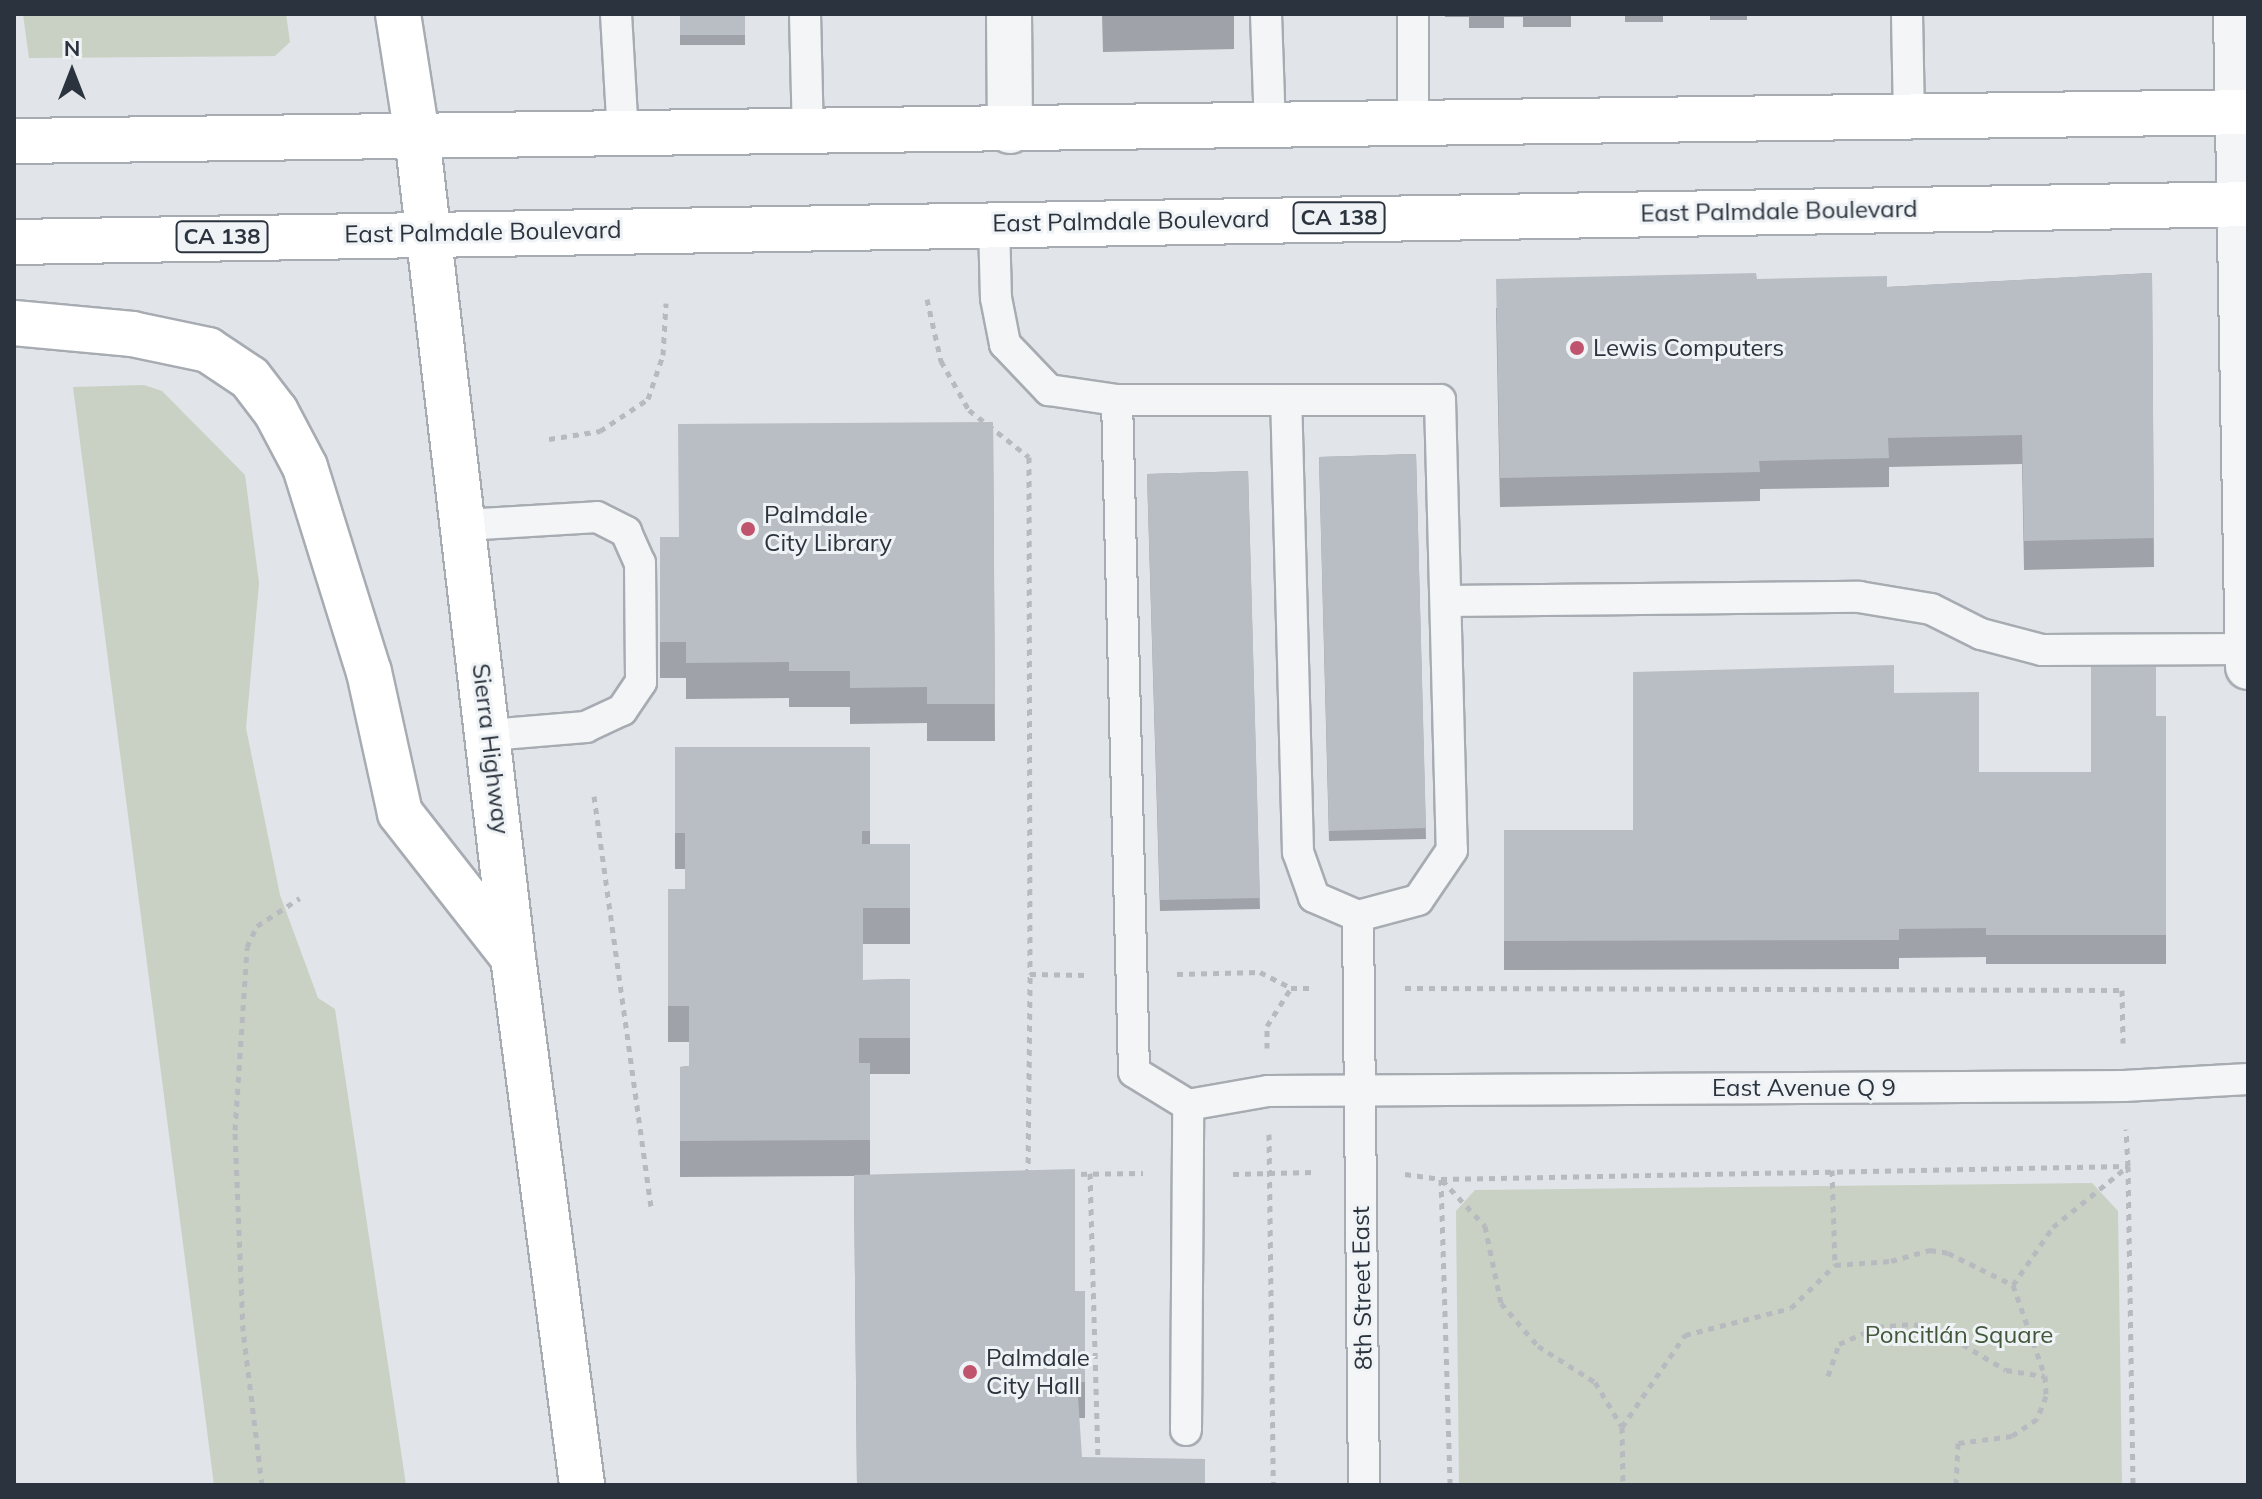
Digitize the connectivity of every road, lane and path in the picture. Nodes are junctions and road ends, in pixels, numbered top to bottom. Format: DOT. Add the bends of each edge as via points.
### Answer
graph roads {
  1 [pos="398,14"];
  2 [pos="616,14"];
  3 [pos="805,14"];
  4 [pos="1009,14"];
  5 [pos="1266,14"];
  6 [pos="1413,14"];
  7 [pos="1907,14"];
  8 [pos="2236,14"];
  9 [pos="2243,112"];
  10 [pos="1909,117"];
  11 [pos="1413,125"];
  12 [pos="1270,127"];
  13 [pos="1010,131"];
  14 [pos="808,133"];
  15 [pos="623,135"];
  16 [pos="417,136"];
  17 [pos="14,141"];
  18 [pos="2243,204"];
  19 [pos="994,223"];
  20 [pos="430,232"];
  21 [pos="14,242"];
  22 [pos="927,299"];
  23 [pos="666,303"];
  24 [pos="14,323"];
  25 [pos="1117,400"];
  26 [pos="1286,402"];
  27 [pos="549,439"];
  28 [pos="464,525"];
  29 [pos="2247,549"];
  30 [pos="1446,601"];
  31 [pos="2248,649"];
  32 [pos="2248,667"];
  33 [pos="489,735"];
  34 [pos="594,796"];
  35 [pos="300,898"];
  36 [pos="1358,916"];
  37 [pos="513,957"];
  38 [pos="1030,974"];
  39 [pos="1356,988"];
  40 [pos="2248,1079"];
  41 [pos="2124,1086"];
  42 [pos="1268,1091"];
  43 [pos="1360,1091"];
  44 [pos="1188,1105"];
  45 [pos="2128,1166"];
  46 [pos="1832,1169"];
  47 [pos="1090,1173"];
  48 [pos="1441,1179"];
  49 [pos="651,1206"];
  50 [pos="1835,1265"];
  51 [pos="2013,1285"];
  52 [pos="1828,1376"];
  53 [pos="2045,1376"];
  54 [pos="1622,1427"];
  55 [pos="1186,1430"];
  56 [pos="1099,1469"];
  57 [pos="262,1485"];
  58 [pos="582,1485"];
  59 [pos="1273,1485"];
  60 [pos="1364,1485"];
  61 [pos="1450,1485"];
  62 [pos="1623,1485"];
  63 [pos="1956,1485"];
  64 [pos="2133,1485"];
  1 -- 16 [label="main road, Sierra Highway"];
  2 -- 15 [label="lane"];
  3 -- 14 [label="lane"];
  4 -- 13 [label="street"];
  5 -- 12 [label="lane"];
  6 -- 11 [label="lane"];
  7 -- 10 [label="lane"];
  8 -- 9 [label="street"];
  9 -- 10 [label="main road"];
  9 -- 18 [label="street"];
  10 -- 11 [label="main road"];
  11 -- 12 [label="main road"];
  12 -- 13 [label="main road"];
  13 -- 14 [label="main road"];
  14 -- 15 [label="main road"];
  15 -- 16 [label="main road"];
  16 -- 17 [label="main road"];
  16 -- 20 [label="main road, Sierra Highway"];
  18 -- 19 [label="main road, East Palmdale Boulevard / CA 138"];
  18 -- 29 [label="street"];
  19 -- 20 [label="main road, East Palmdale Boulevard / CA 138"];
  19 -- 25 [label="lane" via="996,298 1005,344 1049,390"];
  20 -- 21 [label="main road, East Palmdale Boulevard / CA 138"];
  20 -- 28 [label="main road, Sierra Highway"];
  22 -- 38 [label="path" via="941,361 969,410 1029,457"];
  23 -- 27 [label="path" via="663,355 648,399 600,431"];
  24 -- 37 [label="main road" via="132,334 208,350 250,378 276,412 305,467 369,672 400,813"];
  25 -- 26 [label="lane"];
  25 -- 44 [label="lane" via="1134,1072"];
  26 -- 30 [label="lane" via="1440,400"];
  26 -- 36 [label="lane" via="1298,852 1314,897"];
  28 -- 33 [label="main road, Sierra Highway"];
  28 -- 33 [label="lane" via="597,517 626,532 640,563 641,682 622,710 586,727"];
  29 -- 31 [label="street"];
  30 -- 31 [label="lane" via="1859,597 1931,609 1981,634 2042,650"];
  30 -- 36 [label="lane" via="1452,850 1418,900"];
  31 -- 32 [label="street"];
  33 -- 37 [label="main road, Sierra Highway"];
  34 -- 49 [label="path"];
  35 -- 57 [label="path" via="257,926 247,947 235,1130 243,1331"];
  36 -- 39 [label="lane, 8th Street East"];
  37 -- 58 [label="main road, Sierra Highway"];
  39 -- 41 [label="path" via="2122,990"];
  39 -- 42 [label="path" via="1291,988 1267,1026"];
  39 -- 43 [label="lane, 8th Street East"];
  40 -- 41 [label="lane, East Avenue Q 9"];
  41 -- 43 [label="lane, East Avenue Q 9"];
  41 -- 45 [label="path"];
  42 -- 43 [label="lane, East Avenue Q 9"];
  42 -- 44 [label="lane, East Avenue Q 9"];
  42 -- 59 [label="path"];
  43 -- 60 [label="lane, 8th Street East"];
  44 -- 55 [label="lane"];
  45 -- 46 [label="path"];
  45 -- 51 [label="path" via="2053,1227"];
  45 -- 64 [label="path"];
  46 -- 48 [label="path"];
  46 -- 50 [label="path"];
  47 -- 56 [label="path"];
  48 -- 54 [label="path" via="1485,1226 1501,1303 1538,1346 1595,1382"];
  48 -- 61 [label="path"];
  50 -- 51 [label="path" via="1891,1261 1930,1250 1948,1253"];
  50 -- 54 [label="path" via="1791,1308 1685,1335"];
  51 -- 53 [label="path"];
  52 -- 53 [label="path" via="1839,1344 1878,1327 1914,1324 1942,1332 2006,1370"];
  53 -- 63 [label="path" via="2046,1396 2037,1419 2012,1436 1958,1443"];
  54 -- 62 [label="path"];
}
